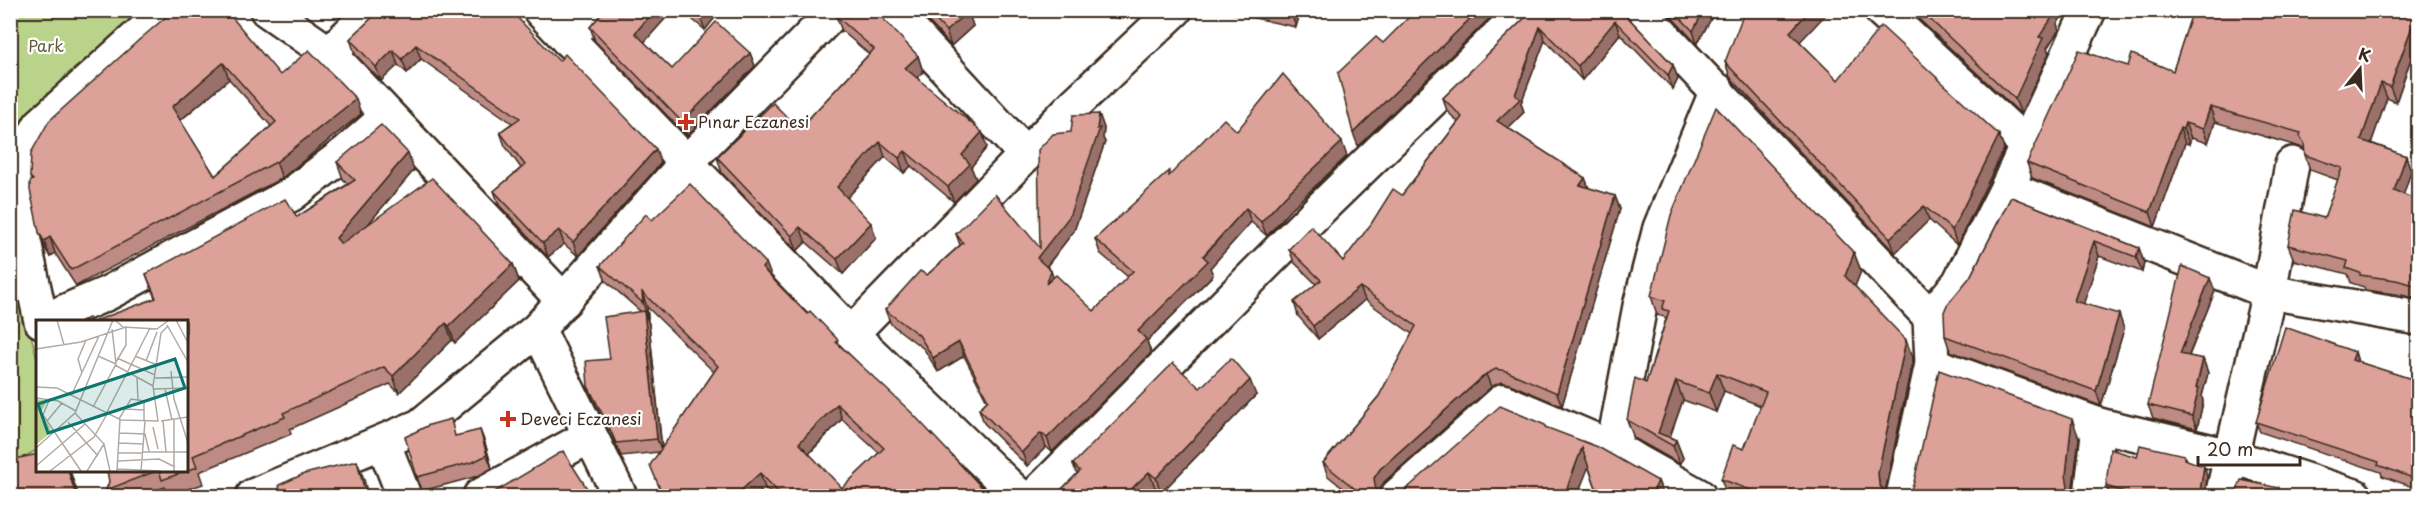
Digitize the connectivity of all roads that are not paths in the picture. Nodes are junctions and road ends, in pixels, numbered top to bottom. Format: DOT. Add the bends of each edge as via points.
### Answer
graph roads {
  1 [pos="167,10"];
  2 [pos="267,10"];
  3 [pos="374,10"];
  4 [pos="540,10"];
  5 [pos="594,10"];
  6 [pos="836,10"];
  7 [pos="892,10"];
  8 [pos="1175,10"];
  9 [pos="1525,10"];
  10 [pos="1639,10"];
  11 [pos="1881,10"];
  12 [pos="2089,10"];
  13 [pos="567,39"];
  14 [pos="329,53"];
  15 [pos="1717,90"];
  16 [pos="388,116"];
  17 [pos="2027,145"];
  18 [pos="1026,155"];
  19 [pos="686,164"];
  20 [pos="2292,164"];
  21 [pos="2007,188"];
  22 [pos="2269,292"];
  23 [pos="564,301"];
  24 [pos="1930,317"];
  25 [pos="2418,318"];
  26 [pos="42,320"];
  27 [pos="44,320"];
  28 [pos="538,329"];
  29 [pos="851,334"];
  30 [pos="1932,364"];
  31 [pos="2099,425"];
  32 [pos="591,436"];
  33 [pos="383,442"];
  34 [pos="1613,448"];
  35 [pos="2230,456"];
  36 [pos="88,471"];
  37 [pos="97,496"];
  38 [pos="254,496"];
  39 [pos="404,496"];
  40 [pos="480,496"];
  41 [pos="620,496"];
  42 [pos="1019,496"];
  43 [pos="1035,496"];
  44 [pos="1397,496"];
  45 [pos="1699,496"];
  46 [pos="1903,496"];
  47 [pos="2091,496"];
  48 [pos="2222,496"];
  49 [pos="2355,496"];
  1 -- 26 [label="street" via="40,125 18,165 17,208"];
  2 -- 14 [label="street"];
  3 -- 14 [label="street"];
  4 -- 13 [label="street"];
  5 -- 13 [label="street"];
  6 -- 19 [label="street"];
  7 -- 18 [label="street"];
  8 -- 18 [label="street"];
  9 -- 43 [label="street" via="1321,208"];
  10 -- 15 [label="street"];
  11 -- 17 [label="street"];
  12 -- 17 [label="street"];
  13 -- 19 [label="street"];
  14 -- 16 [label="street"];
  15 -- 24 [label="street"];
  15 -- 34 [label="street" via="1660,228"];
  16 -- 23 [label="street"];
  16 -- 27 [label="street" via="292,194 108,292"];
  17 -- 21 [label="street"];
  18 -- 29 [label="street"];
  19 -- 23 [label="street"];
  19 -- 29 [label="street"];
  20 -- 22 [label="street"];
  21 -- 22 [label="street"];
  21 -- 24 [label="street" via="1959,283"];
  22 -- 25 [label="street"];
  22 -- 35 [label="street"];
  23 -- 28 [label="street"];
  24 -- 30 [label="street"];
  28 -- 32 [label="street"];
  28 -- 33 [label="street" via="420,426"];
  29 -- 42 [label="street"];
  30 -- 31 [label="street"];
  30 -- 46 [label="street"];
  31 -- 35 [label="street"];
  31 -- 47 [label="street"];
  32 -- 40 [label="street"];
  32 -- 41 [label="street"];
  33 -- 38 [label="street"];
  33 -- 39 [label="street"];
  34 -- 44 [label="street" via="1503,402"];
  34 -- 45 [label="street"];
  35 -- 48 [label="street"];
  35 -- 49 [label="street"];
  36 -- 37 [label="street"];
}
